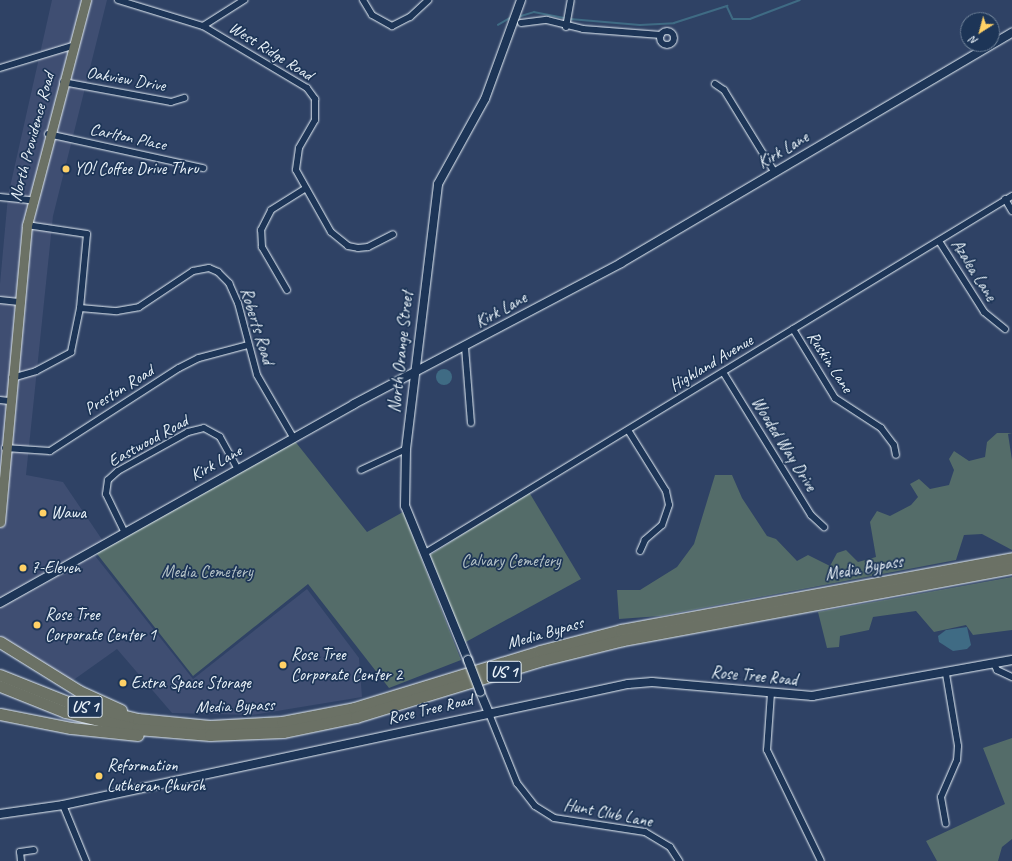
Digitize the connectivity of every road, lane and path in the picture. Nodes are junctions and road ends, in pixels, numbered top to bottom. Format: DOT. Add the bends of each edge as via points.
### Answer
graph roads {
  1 [pos="86,0"];
  2 [pos="118,0"];
  3 [pos="244,0"];
  4 [pos="363,0"];
  5 [pos="428,0"];
  6 [pos="521,0"];
  7 [pos="571,0"];
  8 [pos="521,23"];
  9 [pos="567,24"];
  10 [pos="203,26"];
  11 [pos="1012,33"];
  12 [pos="661,35"];
  13 [pos="72,46"];
  14 [pos="0,68"];
  15 [pos="63,82"];
  16 [pos="714,84"];
  17 [pos="184,98"];
  18 [pos="48,134"];
  19 [pos="203,168"];
  20 [pos="775,172"];
  21 [pos="305,188"];
  22 [pos="1012,196"];
  23 [pos="0,197"];
  24 [pos="32,200"];
  25 [pos="1005,200"];
  26 [pos="1012,210"];
  27 [pos="27,225"];
  28 [pos="393,234"];
  29 [pos="939,241"];
  30 [pos="287,290"];
  31 [pos="0,300"];
  32 [pos="19,302"];
  33 [pos="80,308"];
  34 [pos="793,329"];
  35 [pos="1005,329"];
  36 [pos="248,345"];
  37 [pos="465,347"];
  38 [pos="413,372"];
  39 [pos="723,372"];
  40 [pos="12,378"];
  41 [pos="5,401"];
  42 [pos="472,422"];
  43 [pos="628,430"];
  44 [pos="293,438"];
  45 [pos="5,448"];
  46 [pos="406,449"];
  47 [pos="896,455"];
  48 [pos="237,468"];
  49 [pos="361,470"];
  50 [pos="0,522"];
  51 [pos="824,527"];
  52 [pos="124,531"];
  53 [pos="640,551"];
  54 [pos="425,553"];
  55 [pos="1012,558"];
  56 [pos="1012,568"];
  57 [pos="0,603"];
  58 [pos="0,642"];
  59 [pos="5,649"];
  60 [pos="1012,660"];
  61 [pos="994,664"];
  62 [pos="946,674"];
  63 [pos="0,675"];
  64 [pos="1012,677"];
  65 [pos="0,686"];
  66 [pos="771,694"];
  67 [pos="488,711"];
  68 [pos="2,716"];
  69 [pos="174,723"];
  70 [pos="210,735"];
  71 [pos="63,805"];
  72 [pos="0,814"];
  73 [pos="946,824"];
  74 [pos="34,850"];
  75 [pos="21,861"];
  76 [pos="86,861"];
  77 [pos="679,861"];
  78 [pos="821,861"];
  1 -- 13 [label="main road, North Providence Road"];
  2 -- 10 [label="street, West Ridge Road"];
  3 -- 10 [label="street"];
  4 -- 5 [label="street" via="372,15 392,26 410,17"];
  6 -- 38 [label="street, North Orange Street" via="485,99 438,184"];
  7 -- 9 [label="street"];
  8 -- 9 [label="street" via="547,20"];
  9 -- 12 [label="street"];
  10 -- 21 [label="street, West Ridge Road" via="299,82 315,99 315,120 297,155 296,170"];
  11 -- 20 [label="street, Kirk Lane"];
  13 -- 14 [label="street"];
  13 -- 15 [label="main road, North Providence Road"];
  15 -- 17 [label="street, Oakview Drive" via="171,102"];
  15 -- 18 [label="main road, North Providence Road"];
  16 -- 20 [label="street" via="724,90"];
  18 -- 19 [label="street, Carlton Place"];
  18 -- 24 [label="main road, North Providence Road"];
  20 -- 37 [label="street, Kirk Lane" via="621,263"];
  21 -- 28 [label="street, West Ridge Road" via="331,232 348,246 368,247"];
  21 -- 30 [label="street" via="271,210 261,230 262,247"];
  22 -- 25 [label="street, Highland Avenue"];
  23 -- 24 [label="street"];
  24 -- 27 [label="main road, North Providence Road"];
  25 -- 26 [label="street"];
  25 -- 29 [label="street, Highland Avenue"];
  27 -- 32 [label="main road, North Providence Road"];
  27 -- 33 [label="street" via="87,234"];
  29 -- 34 [label="street, Highland Avenue"];
  29 -- 35 [label="street, Azalea Lane" via="980,308"];
  31 -- 32 [label="street"];
  32 -- 40 [label="main road, North Providence Road"];
  33 -- 36 [label="street, Roberts Road" via="117,311 139,307 193,270 209,268 224,276 235,295"];
  33 -- 40 [label="street" via="72,352 36,371"];
  34 -- 39 [label="street, Highland Avenue"];
  34 -- 47 [label="street, Ruskin Lane" via="835,398 880,428 894,445"];
  36 -- 44 [label="street, Roberts Road" via="261,384"];
  36 -- 45 [label="street, Preston Road" via="179,368 50,451"];
  37 -- 38 [label="street, Kirk Lane"];
  37 -- 42 [label="street"];
  38 -- 44 [label="street, Kirk Lane"];
  38 -- 46 [label="street, North Orange Street"];
  39 -- 43 [label="street, Highland Avenue"];
  39 -- 51 [label="street, Wooded Way Drive" via="811,515"];
  40 -- 41 [label="main road, North Providence Road"];
  41 -- 45 [label="main road, North Providence Road"];
  43 -- 53 [label="street" via="666,491 669,505 662,525 645,540"];
  43 -- 54 [label="street, Highland Avenue"];
  44 -- 48 [label="street, Kirk Lane"];
  45 -- 50 [label="main road, North Providence Road"];
  46 -- 49 [label="street"];
  46 -- 54 [label="street, North Orange Street" via="405,506"];
  48 -- 52 [label="street, Kirk Lane"];
  48 -- 52 [label="street, Eastwood Road" via="220,437 204,428 192,430 118,471 108,480 106,494"];
  52 -- 57 [label="street, Kirk Lane"];
  54 -- 67 [label="street, North Orange Street, bridge"];
  55 -- 69 [label="highway, Media Bypass / US 1" via="607,633 317,716 246,725"];
  56 -- 70 [label="highway, Media Bypass / US 1" via="616,641 319,726 264,734"];
  58 -- 59 [label="highway"];
  59 -- 69 [label="highway" via="103,703"];
  60 -- 61 [label="street, Rose Tree Road"];
  61 -- 62 [label="street, Rose Tree Road"];
  61 -- 64 [label="street" via="997,670"];
  62 -- 66 [label="street, Rose Tree Road" via="812,696"];
  62 -- 73 [label="street" via="958,746 957,760 941,797"];
  63 -- 69 [label="highway, Media Bypass / US 1" via="85,707"];
  65 -- 70 [label="highway, Media Bypass / US 1" via="100,722 155,731"];
  66 -- 67 [label="street, Rose Tree Road" via="644,682"];
  66 -- 78 [label="street" via="767,750"];
  67 -- 71 [label="street, Rose Tree Road"];
  67 -- 77 [label="street, Hunt Club Lane" via="517,783 535,806 554,818 645,832 670,847"];
  68 -- 70 [label="highway" via="93,731 153,736"];
  71 -- 72 [label="street, Rose Tree Road"];
  71 -- 76 [label="street"];
  74 -- 75 [label="street" via="20,852"];
}
